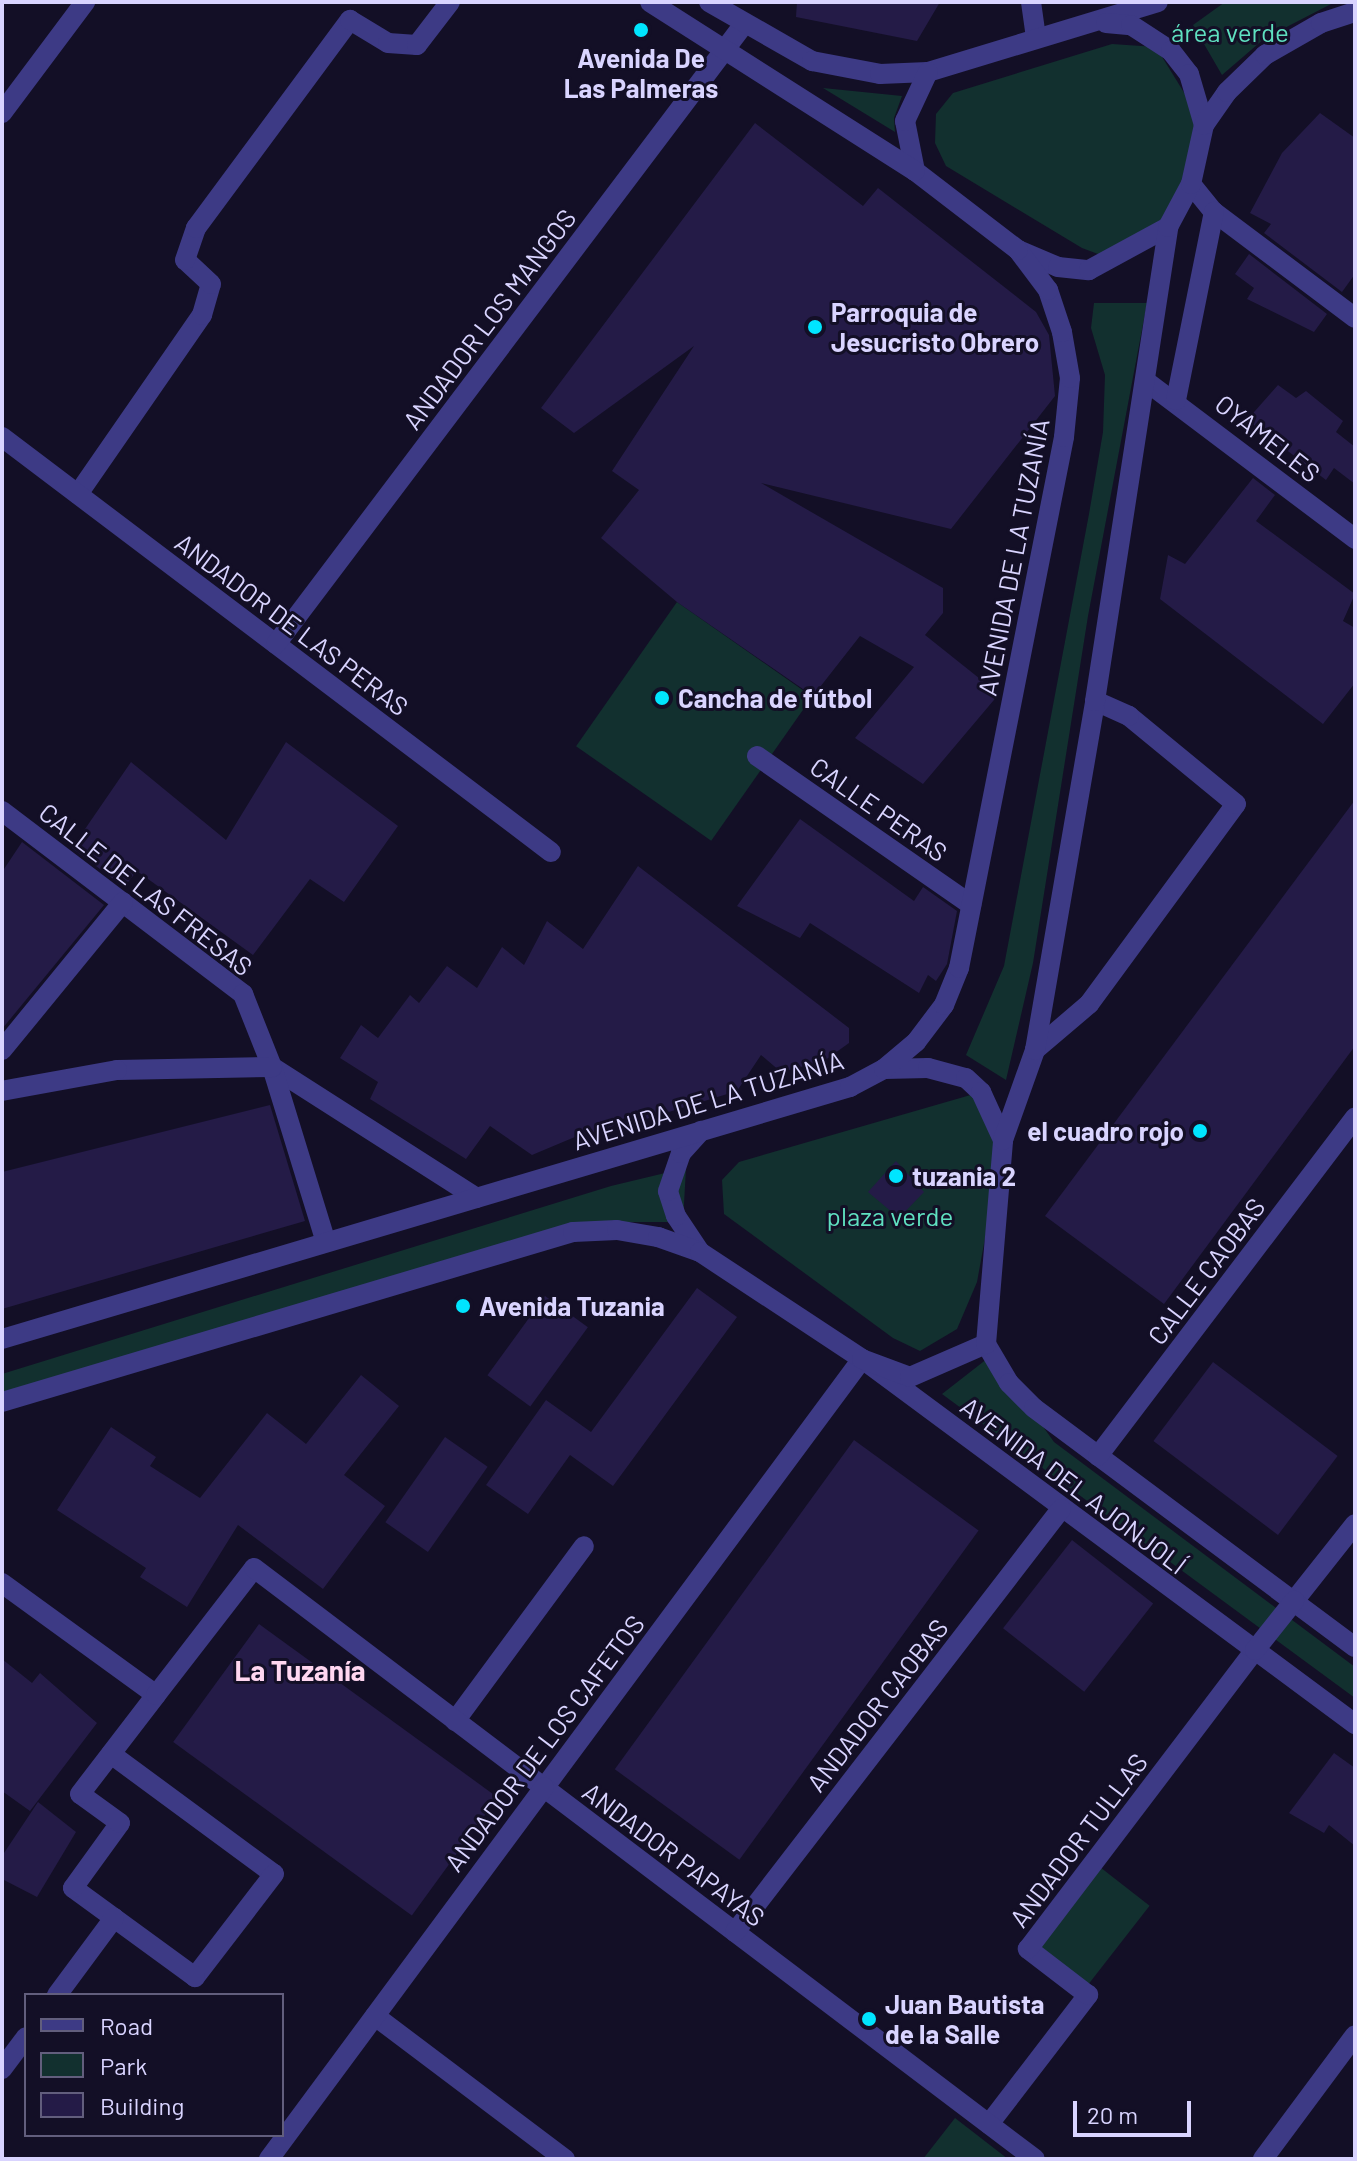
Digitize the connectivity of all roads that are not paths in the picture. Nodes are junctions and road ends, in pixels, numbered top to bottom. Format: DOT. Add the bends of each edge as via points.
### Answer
graph roads {
  1 [pos="85,2"];
  2 [pos="450,2"];
  3 [pos="650,2"];
  4 [pos="709,2"];
  5 [pos="1031,2"];
  6 [pos="1158,2"];
  7 [pos="1355,12"];
  8 [pos="1095,22"];
  9 [pos="744,24"];
  10 [pos="1036,39"];
  11 [pos="725,50"];
  12 [pos="928,72"];
  13 [pos="2,113"];
  14 [pos="1204,125"];
  15 [pos="915,171"];
  16 [pos="1191,184"];
  17 [pos="1214,212"];
  18 [pos="1168,227"];
  19 [pos="1018,250"];
  20 [pos="1355,318"];
  21 [pos="1147,382"];
  22 [pos="1176,400"];
  23 [pos="2,437"];
  24 [pos="78,494"];
  25 [pos="1355,539"];
  26 [pos="276,644"];
  27 [pos="1095,701"];
  28 [pos="757,756"];
  29 [pos="2,811"];
  30 [pos="551,852"];
  31 [pos="123,902"];
  32 [pos="971,905"];
  33 [pos="2,1050"];
  34 [pos="1035,1050"];
  35 [pos="272,1067"];
  36 [pos="884,1069"];
  37 [pos="2,1091"];
  38 [pos="1355,1117"];
  39 [pos="701,1131"];
  40 [pos="1003,1140"];
  41 [pos="477,1198"];
  42 [pos="326,1242"];
  43 [pos="700,1252"];
  44 [pos="2,1339"];
  45 [pos="986,1344"];
  46 [pos="862,1359"];
  47 [pos="2,1402"];
  48 [pos="1098,1456"];
  49 [pos="1061,1509"];
  50 [pos="1355,1524"];
  51 [pos="584,1546"];
  52 [pos="2,1583"];
  53 [pos="1294,1601"];
  54 [pos="1355,1647"];
  55 [pos="1255,1650"];
  56 [pos="156,1695"];
  57 [pos="455,1721"];
  58 [pos="1355,1724"];
  59 [pos="111,1754"];
  60 [pos="544,1788"];
  61 [pos="114,1918"];
  62 [pos="735,1932"];
  63 [pos="58,1993"];
  64 [pos="375,2016"];
  65 [pos="1355,2035"];
  66 [pos="24,2040"];
  67 [pos="2,2069"];
  68 [pos="989,2124"];
  69 [pos="269,2159"];
  70 [pos="565,2159"];
  71 [pos="1035,2159"];
  72 [pos="1263,2159"];
  1 -- 13 [label="street"];
  2 -- 24 [label="street" via="417,45 388,43 350,20 196,228 185,260 211,284 202,315"];
  3 -- 11 [label="street, AVENIDA DE LA TUZANÍA"];
  4 -- 9 [label="street"];
  5 -- 10 [label="street"];
  6 -- 8 [label="street"];
  7 -- 14 [label="street" via="1321,23 1265,55 1227,92"];
  8 -- 10 [label="street"];
  8 -- 14 [label="street" via="1131,25 1155,36 1189,74"];
  9 -- 11 [label="street, ANDADOR LOS MANGOS"];
  9 -- 12 [label="street" via="812,61 839,69"];
  10 -- 12 [label="street"];
  11 -- 15 [label="street, AVENIDA DE LA TUZANÍA"];
  11 -- 26 [label="street, ANDADOR LOS MANGOS"];
  12 -- 15 [label="street" via="905,121"];
  14 -- 16 [label="street"];
  15 -- 19 [label="street, AVENIDA DE LA TUZANÍA"];
  16 -- 17 [label="street"];
  16 -- 18 [label="street"];
  17 -- 20 [label="street"];
  17 -- 22 [label="street"];
  18 -- 19 [label="street" via="1089,270 1058,267"];
  18 -- 21 [label="street"];
  19 -- 32 [label="street, AVENIDA DE LA TUZANÍA" via="1048,290 1070,378 1064,437"];
  21 -- 22 [label="street, OYAMELES"];
  21 -- 27 [label="street"];
  22 -- 25 [label="street, OYAMELES"];
  23 -- 24 [label="street, ANDADOR DE LAS PERAS"];
  24 -- 26 [label="street, ANDADOR DE LAS PERAS"];
  26 -- 30 [label="street, ANDADOR DE LAS PERAS"];
  27 -- 34 [label="street"];
  27 -- 34 [label="street" via="1129,716 1236,804 1089,1004"];
  28 -- 32 [label="street, CALLE PERAS"];
  29 -- 31 [label="street, CALLE DE LAS FRESAS"];
  31 -- 33 [label="street"];
  31 -- 35 [label="street, CALLE DE LAS FRESAS" via="243,994"];
  32 -- 36 [label="street, AVENIDA DE LA TUZANÍA" via="959,968 944,1005 916,1042"];
  34 -- 40 [label="street"];
  35 -- 37 [label="street" via="117,1070"];
  35 -- 41 [label="street"];
  35 -- 42 [label="street, CALLE DE LAS FRESAS"];
  36 -- 39 [label="street, AVENIDA DE LA TUZANÍA" via="850,1087"];
  36 -- 40 [label="street" via="928,1068 966,1078 981,1092"];
  38 -- 48 [label="street, CALLE CAOBAS"];
  39 -- 41 [label="street, AVENIDA DE LA TUZANÍA"];
  39 -- 43 [label="street" via="681,1153 668,1191 676,1216"];
  40 -- 45 [label="street"];
  41 -- 42 [label="street, AVENIDA DE LA TUZANÍA"];
  42 -- 44 [label="street, AVENIDA DE LA TUZANÍA"];
  43 -- 46 [label="street"];
  43 -- 47 [label="street" via="631,1232 573,1232"];
  45 -- 46 [label="street" via="910,1377"];
  45 -- 48 [label="street, AVENIDA DEL AJONJOLÍ" via="1009,1383 1034,1408"];
  46 -- 49 [label="street, AVENIDA DEL AJONJOLÍ"];
  46 -- 60 [label="street, ANDADOR DE LOS CAFETOS"];
  48 -- 53 [label="street, AVENIDA DEL AJONJOLÍ"];
  49 -- 55 [label="street, AVENIDA DEL AJONJOLÍ"];
  49 -- 62 [label="street, ANDADOR CAOBAS"];
  50 -- 53 [label="street"];
  51 -- 57 [label="street"];
  52 -- 56 [label="street"];
  53 -- 54 [label="street, AVENIDA DEL AJONJOLÍ"];
  53 -- 55 [label="street"];
  55 -- 58 [label="street, AVENIDA DEL AJONJOLÍ"];
  55 -- 68 [label="street, ANDADOR TULLAS" via="1028,1949 1088,1995"];
  56 -- 57 [label="street, ANDADOR PAPAYAS" via="254,1568"];
  56 -- 59 [label="street"];
  57 -- 60 [label="street, ANDADOR PAPAYAS"];
  59 -- 61 [label="street" via="80,1794 120,1823 73,1888"];
  59 -- 61 [label="street" via="274,1874 195,1977"];
  60 -- 62 [label="street, ANDADOR PAPAYAS"];
  60 -- 64 [label="street, ANDADOR DE LOS CAFETOS"];
  61 -- 63 [label="street"];
  62 -- 68 [label="street, ANDADOR PAPAYAS"];
  64 -- 69 [label="street, ANDADOR DE LOS CAFETOS"];
  64 -- 70 [label="street"];
  65 -- 72 [label="street"];
  66 -- 67 [label="street"];
  68 -- 71 [label="street, ANDADOR PAPAYAS"];
}
